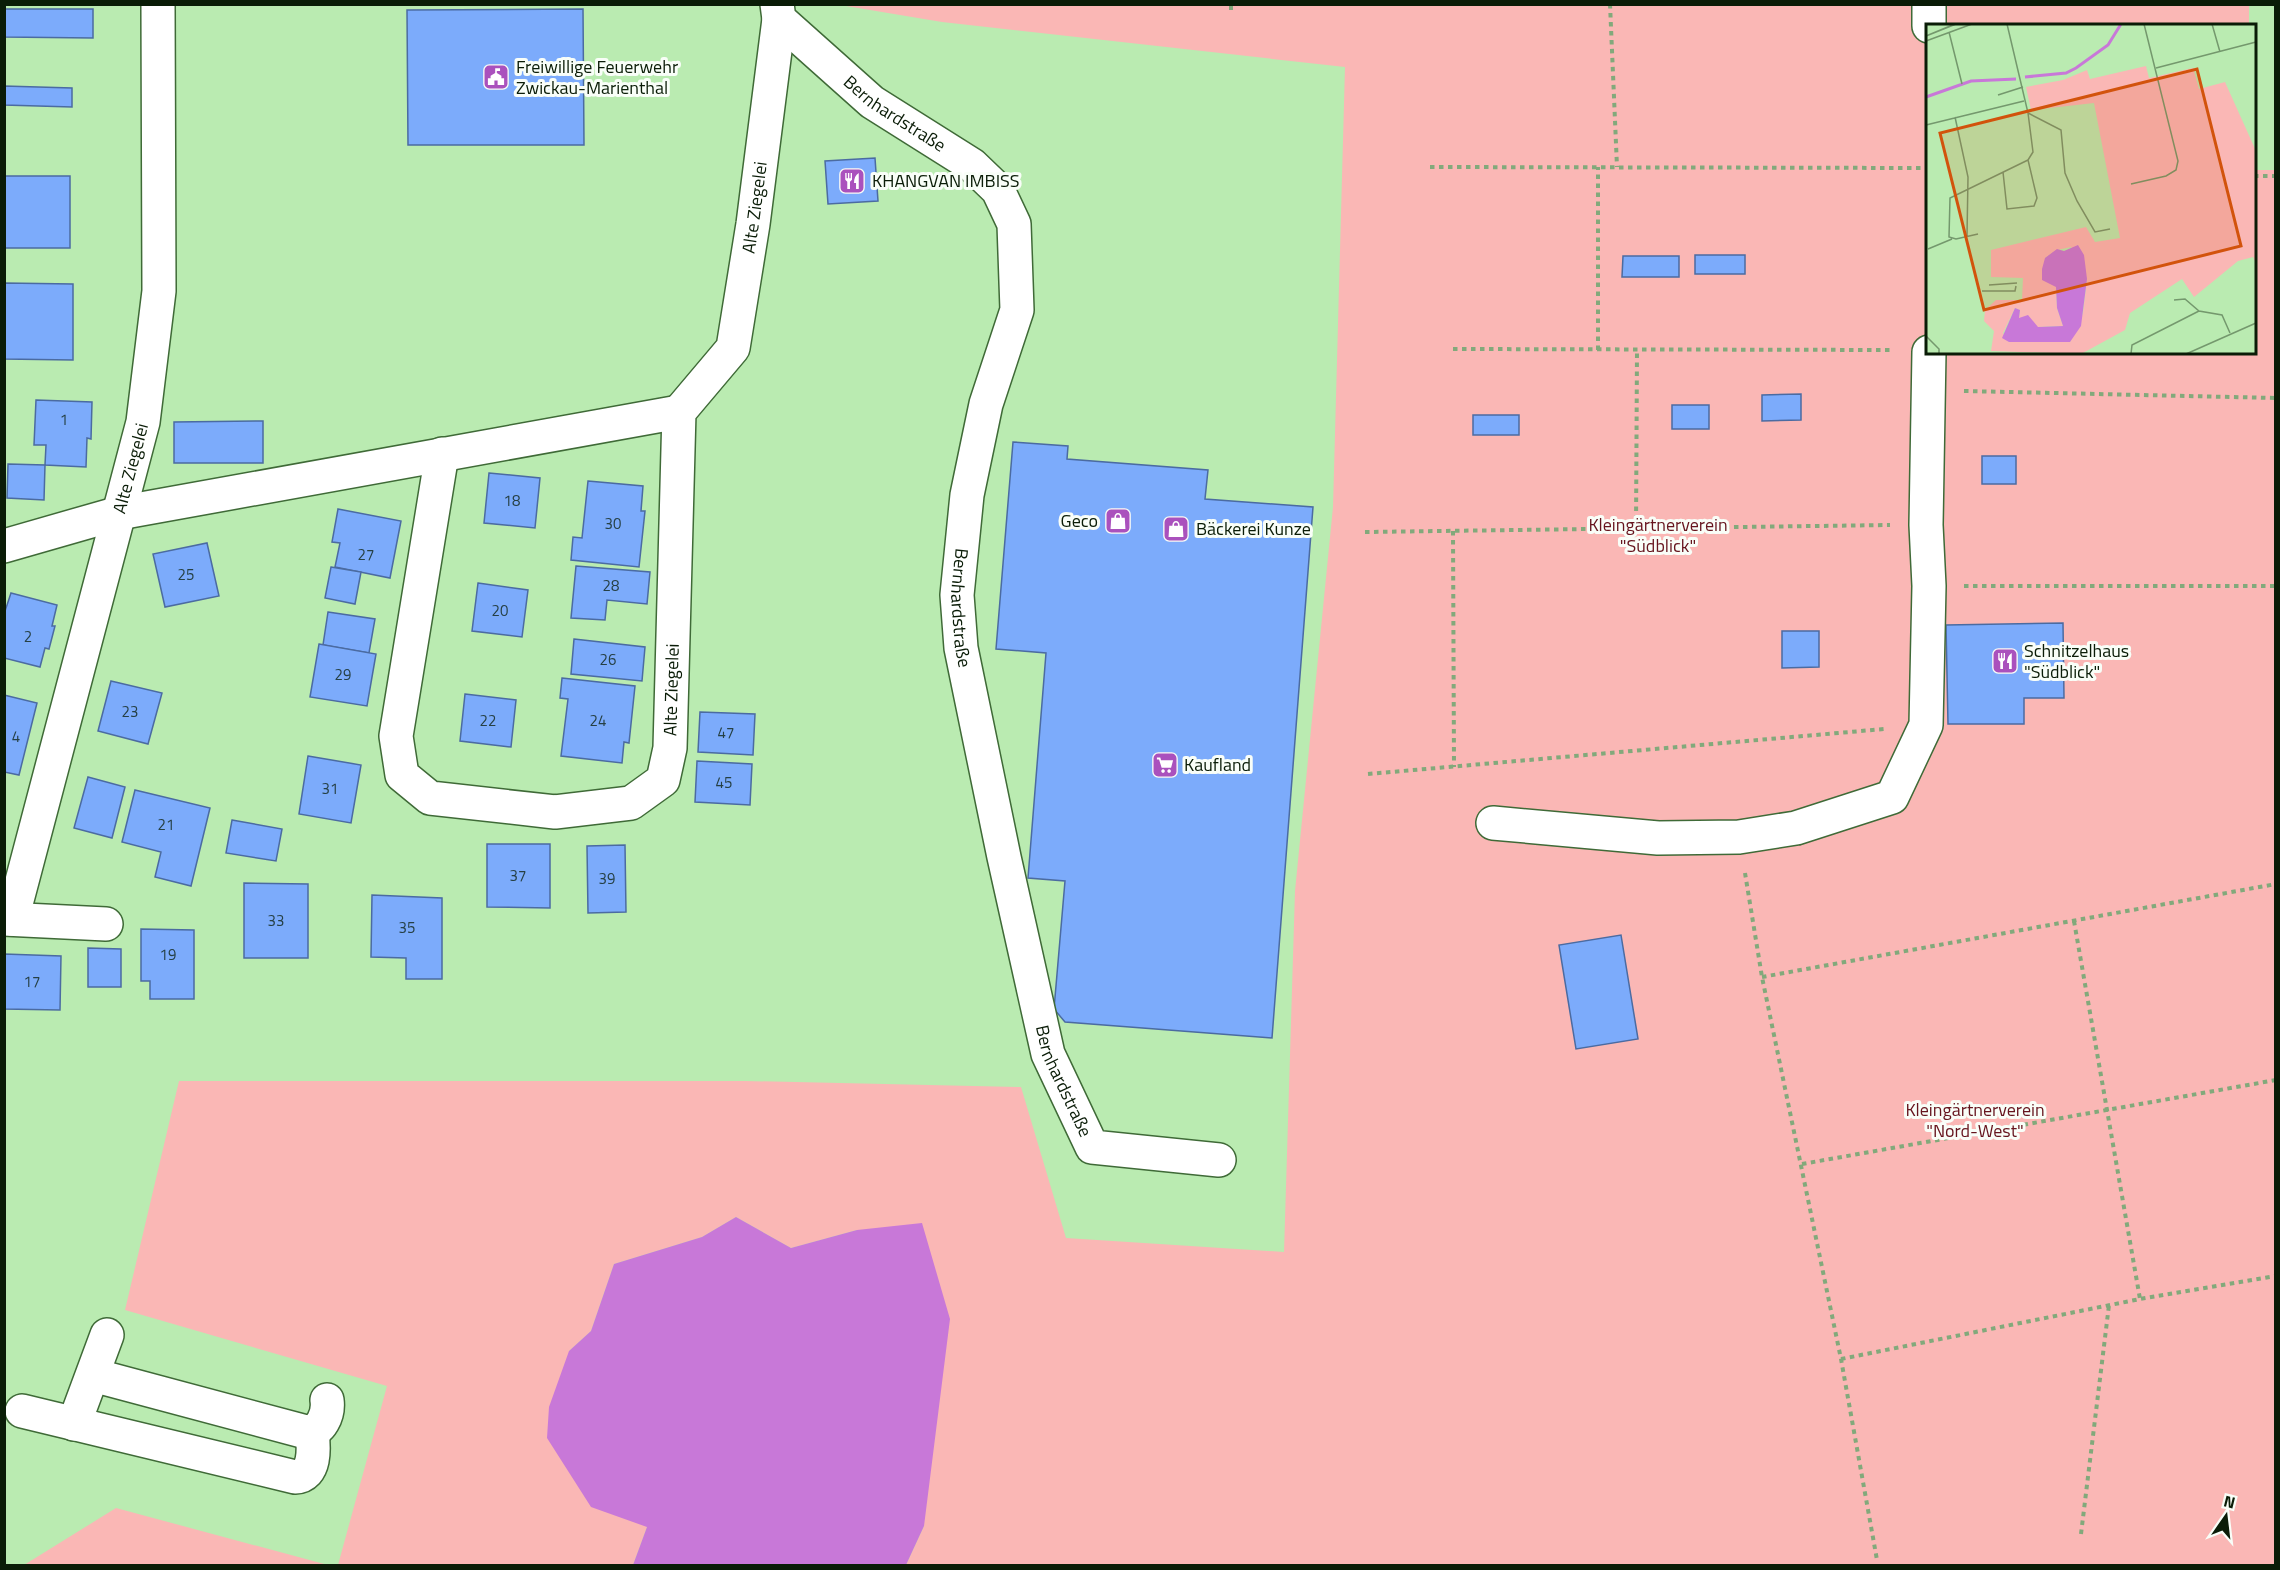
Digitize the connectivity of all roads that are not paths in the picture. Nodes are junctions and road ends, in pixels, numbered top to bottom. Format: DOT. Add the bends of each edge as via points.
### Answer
graph roads {
  1 [pos="158,4"];
  2 [pos="1929,4"];
  3 [pos="778,12"];
  4 [pos="1929,24"];
  5 [pos="1917,351"];
  6 [pos="679,412"];
  7 [pos="442,454"];
  8 [pos="119,513"];
  9 [pos="4,546"];
  10 [pos="1493,823"];
  11 [pos="8,919"];
  12 [pos="106,924"];
  13 [pos="1219,1160"];
  14 [pos="107,1335"];
  15 [pos="93,1375"];
  16 [pos="327,1400"];
  17 [pos="22,1411"];
  18 [pos="74,1424"];
  19 [pos="312,1432"];
  1 -- 8 [label="street, Alte Ziegelei" via="159,291 143,422"];
  2 -- 4 [label="street"];
  3 -- 6 [label="street, Alte Ziegelei" via="753,224 733,348"];
  3 -- 13 [label="street, Bernhardstraße" via="872,102 972,165 998,190 1014,224 1017,310 986,404 967,495 957,595 966,675 1004,857 1048,1054 1092,1147"];
  5 -- 10 [label="street" via="1930,391 1926,725 1892,797 1796,828 1739,837 1658,838"];
  6 -- 7 [label="street"];
  6 -- 7 [label="street, Alte Ziegelei" via="670,748 663,780 631,802 555,812 430,798 402,775 396,736"];
  7 -- 8 [label="street"];
  8 -- 9 [label="street"];
  8 -- 11 [label="street, Alte Ziegelei"];
  11 -- 12 [label="street, Alte Ziegelei"];
  14 -- 15 [label="street"];
  15 -- 18 [label="street"];
  15 -- 19 [label="street"];
  16 -- 19 [label="street" via="320,1427"];
  17 -- 18 [label="street"];
  18 -- 19 [label="street" via="295,1477 308,1472 314,1452"];
}
